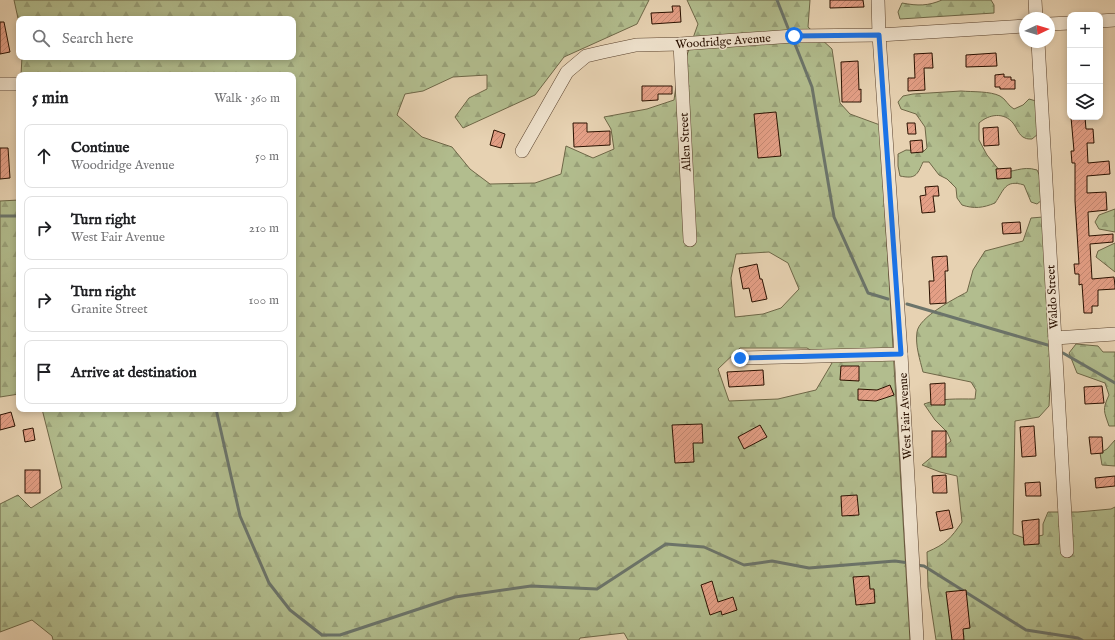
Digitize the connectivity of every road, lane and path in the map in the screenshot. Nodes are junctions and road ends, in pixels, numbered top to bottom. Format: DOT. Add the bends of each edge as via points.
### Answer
graph roads {
  1 [pos="878,0"];
  2 [pos="1035,0"];
  3 [pos="1036,12"];
  4 [pos="1115,20"];
  5 [pos="1103,21"];
  6 [pos="1067,23"];
  7 [pos="1055,24"];
  8 [pos="1019,26"];
  9 [pos="879,35"];
  10 [pos="680,44"];
  11 [pos="1038,48"];
  12 [pos="0,84"];
  13 [pos="16,84"];
  14 [pos="522,151"];
  15 [pos="690,240"];
  16 [pos="1115,334"];
  17 [pos="1054,338"];
  18 [pos="901,354"];
  19 [pos="740,358"];
  20 [pos="1067,551"];
  21 [pos="917,640"];
  1 -- 9 [label="street, West Fair Avenue"];
  2 -- 3 [label="street"];
  4 -- 5 [label="street"];
  6 -- 7 [label="street"];
  8 -- 9 [label="street, Woodridge Avenue"];
  9 -- 10 [label="street, Woodridge Avenue" via="794,36"];
  9 -- 18 [label="street, West Fair Avenue"];
  10 -- 14 [label="street, Woodridge Avenue" via="636,45 586,56 567,72"];
  10 -- 15 [label="street, Allen Street"];
  11 -- 17 [label="street, Waldo Street"];
  12 -- 13 [label="street"];
  16 -- 17 [label="street"];
  17 -- 20 [label="street, Waldo Street"];
  18 -- 19 [label="street"];
  18 -- 21 [label="street, West Fair Avenue"];
}
